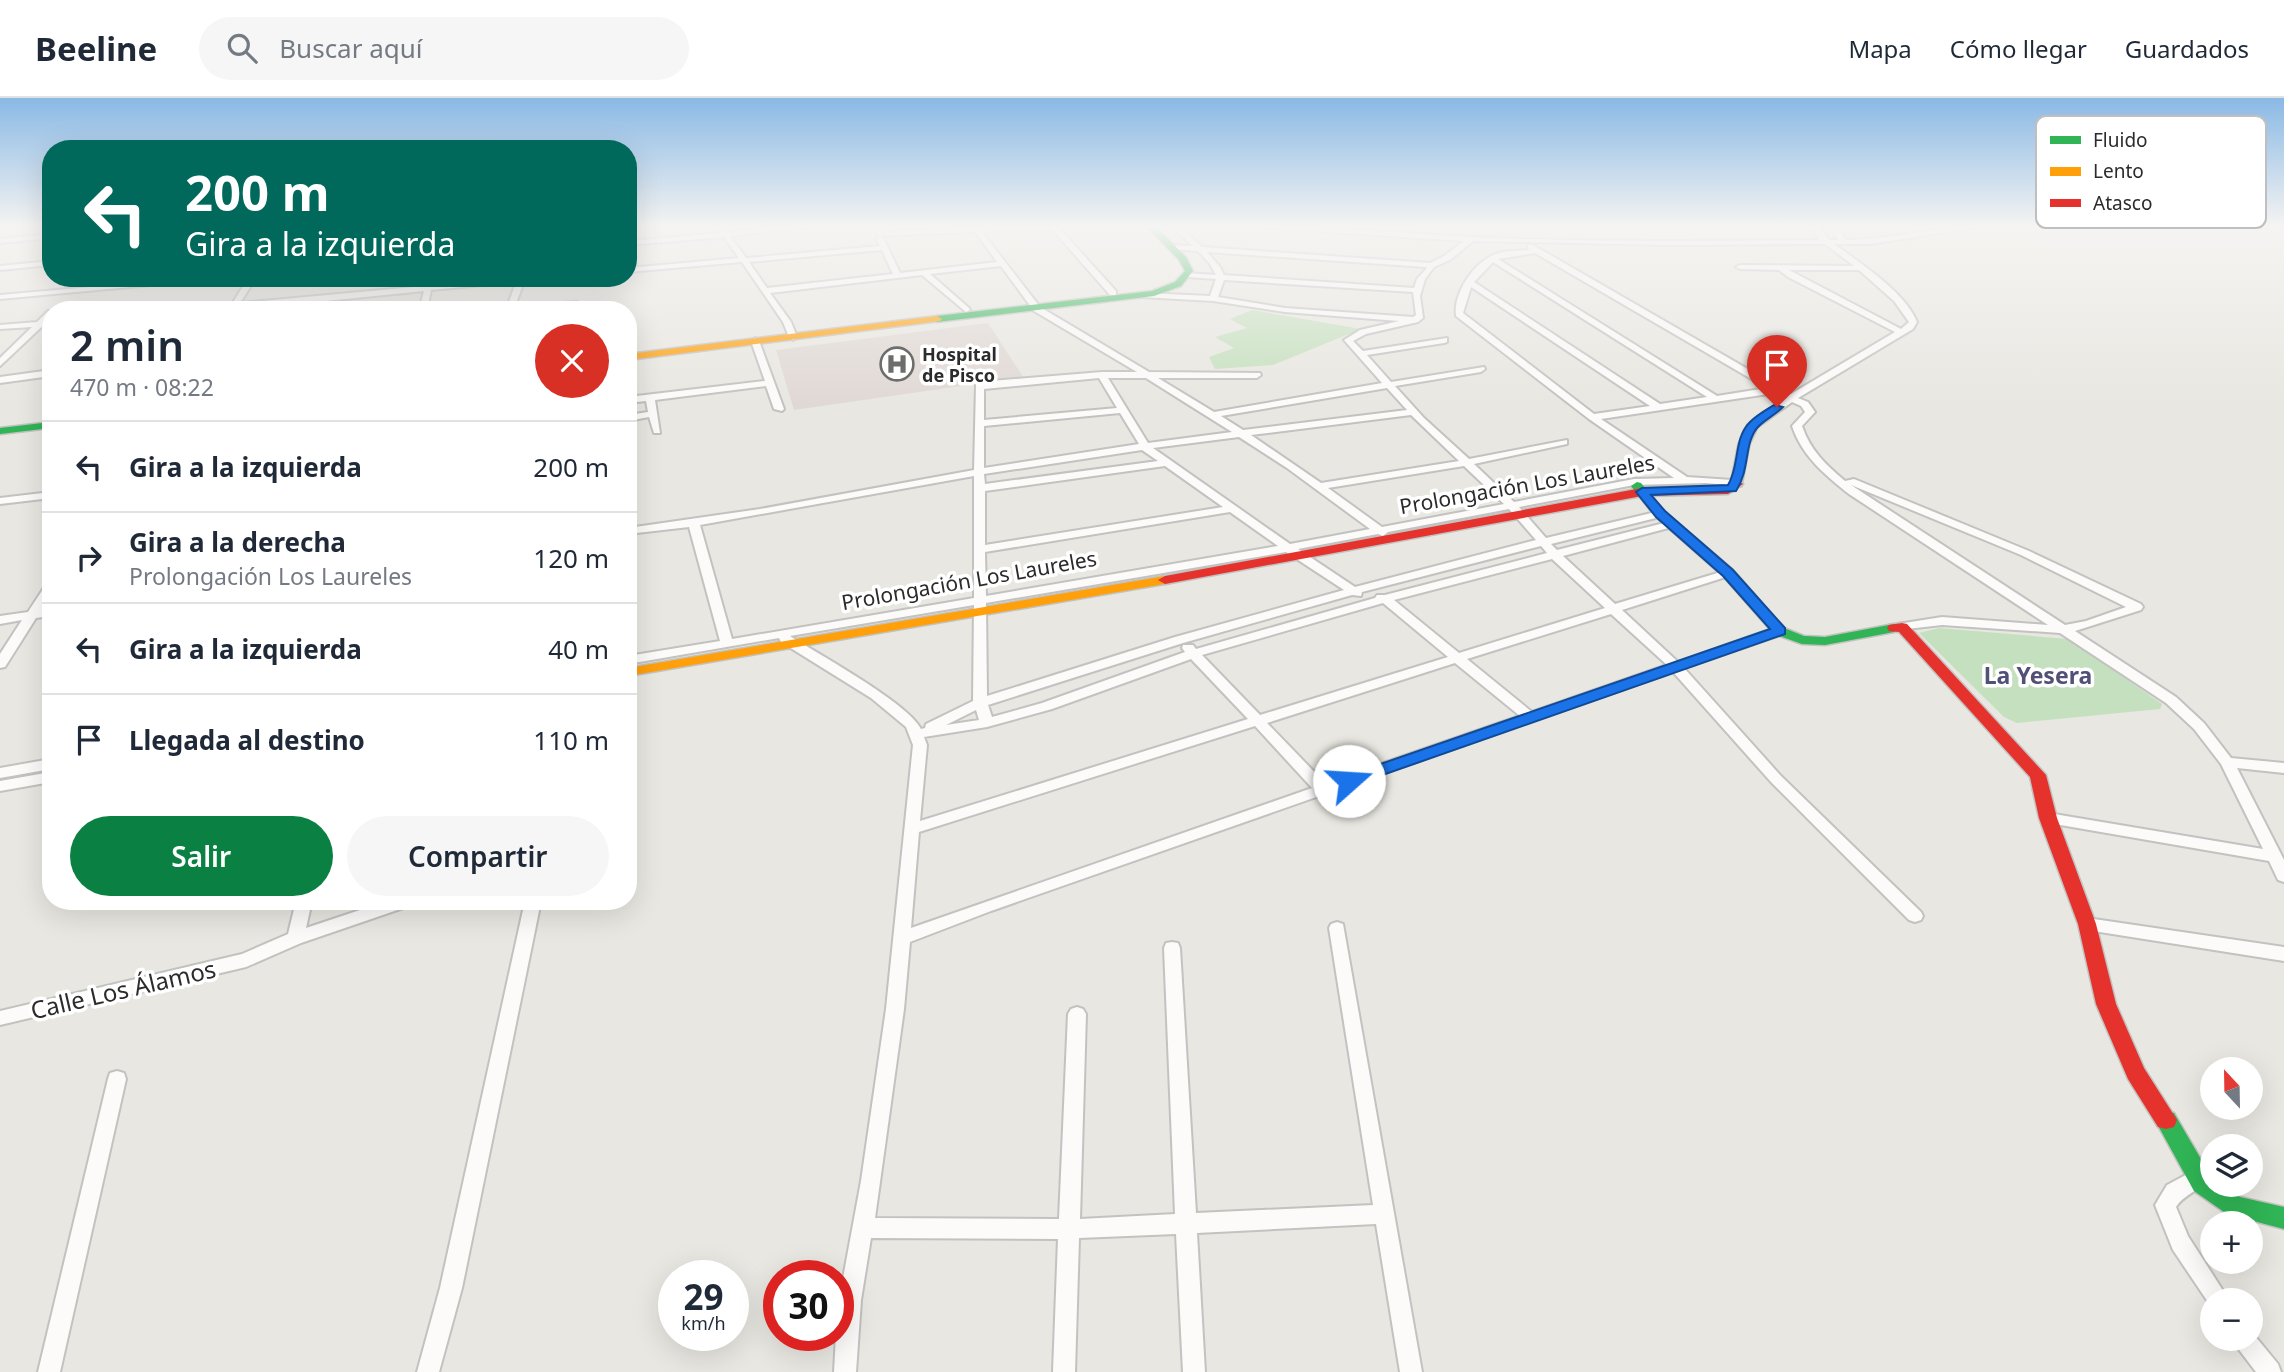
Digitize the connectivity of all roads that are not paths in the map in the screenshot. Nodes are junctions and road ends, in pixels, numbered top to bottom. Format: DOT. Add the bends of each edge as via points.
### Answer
graph roads {
  1 [pos="760,284"];
  2 [pos="817,284"];
  3 [pos="938,284"];
  4 [pos="1017,284"];
  5 [pos="1105,284"];
  6 [pos="1153,284"];
  7 [pos="1175,284"];
  8 [pos="1218,284"];
  9 [pos="1343,284"];
  10 [pos="1418,284"];
  11 [pos="1468,284"];
  12 [pos="1473,284"];
  13 [pos="1534,284"];
  14 [pos="1593,284"];
  15 [pos="1809,284"];
  16 [pos="1877,284"];
  17 [pos="121,287"];
  18 [pos="438,287"];
  19 [pos="428,288"];
  20 [pos="764,290"];
  21 [pos="1415,290"];
  22 [pos="75,291"];
  23 [pos="1113,293"];
  24 [pos="1145,295"];
  25 [pos="0,297"];
  26 [pos="1213,299"];
  27 [pos="64,300"];
  28 [pos="301,301"];
  29 [pos="425,301"];
  30 [pos="1034,305"];
  31 [pos="966,310"];
  32 [pos="1410,321"];
  33 [pos="40,324"];
  34 [pos="0,327"];
  35 [pos="1902,332"];
  36 [pos="792,334"];
  37 [pos="1444,340"];
  38 [pos="755,341"];
  39 [pos="637,348"];
  40 [pos="1360,354"];
  41 [pos="637,356"];
  42 [pos="0,363"];
  43 [pos="1481,369"];
  44 [pos="42,374"];
  45 [pos="1146,374"];
  46 [pos="1102,375"];
  47 [pos="1257,375"];
  48 [pos="0,380"];
  49 [pos="770,383"];
  50 [pos="1391,385"];
  51 [pos="1774,390"];
  52 [pos="650,397"];
  53 [pos="1791,398"];
  54 [pos="637,399"];
  55 [pos="1716,399"];
  56 [pos="1658,407"];
  57 [pos="779,409"];
  58 [pos="1125,410"];
  59 [pos="1414,412"];
  60 [pos="653,414"];
  61 [pos="1212,415"];
  62 [pos="42,416"];
  63 [pos="1592,416"];
  64 [pos="637,417"];
  65 [pos="0,421"];
  66 [pos="980,423"];
  67 [pos="42,426"];
  68 [pos="0,431"];
  69 [pos="657,431"];
  70 [pos="1241,433"];
  71 [pos="1563,442"];
  72 [pos="1146,448"];
  73 [pos="1167,463"];
  74 [pos="1464,463"];
  75 [pos="1826,469"];
  76 [pos="981,472"];
  77 [pos="1683,480"];
  78 [pos="1737,484"];
  79 [pos="1319,486"];
  80 [pos="1638,487"];
  81 [pos="981,488"];
  82 [pos="1699,491"];
  83 [pos="42,496"];
  84 [pos="0,501"];
  85 [pos="1232,509"];
  86 [pos="1516,511"];
  87 [pos="1666,519"];
  88 [pos="694,524"];
  89 [pos="637,530"];
  90 [pos="1387,535"];
  91 [pos="1542,541"];
  92 [pos="979,549"];
  93 [pos="1294,553"];
  94 [pos="1556,556"];
  95 [pos="1728,573"];
  96 [pos="1352,592"];
  97 [pos="1385,599"];
  98 [pos="42,600"];
  99 [pos="979,605"];
  100 [pos="1613,608"];
  101 [pos="42,613"];
  102 [pos="32,615"];
  103 [pos="0,620"];
  104 [pos="1902,627"];
  105 [pos="2066,629"];
  106 [pos="1780,631"];
  107 [pos="784,638"];
  108 [pos="1179,640"];
  109 [pos="727,643"];
  110 [pos="1195,653"];
  111 [pos="637,658"];
  112 [pos="1454,658"];
  113 [pos="0,664"];
  114 [pos="1675,666"];
  115 [pos="637,670"];
  116 [pos="979,703"];
  117 [pos="1531,718"];
  118 [pos="1254,721"];
  119 [pos="987,723"];
  120 [pos="917,734"];
  121 [pos="2227,762"];
  122 [pos="42,766"];
  123 [pos="2284,768"];
  124 [pos="0,773"];
  125 [pos="42,779"];
  126 [pos="0,786"];
  127 [pos="1322,790"];
  128 [pos="2048,818"];
  129 [pos="913,829"];
  130 [pos="2273,856"];
  131 [pos="2284,876"];
  132 [pos="302,910"];
  133 [pos="379,910"];
  134 [pos="531,910"];
  135 [pos="1915,916"];
  136 [pos="2087,924"];
  137 [pos="1337,928"];
  138 [pos="295,938"];
  139 [pos="902,939"];
  140 [pos="1172,948"];
  141 [pos="2284,954"];
  142 [pos="1077,1014"];
  143 [pos="0,1018"];
  144 [pos="117,1079"];
  145 [pos="2197,1178"];
  146 [pos="1384,1214"];
  147 [pos="2284,1219"];
  148 [pos="1187,1222"];
  149 [pos="863,1228"];
  150 [pos="1070,1229"];
  151 [pos="2210,1288"];
  152 [pos="2254,1351"];
  153 [pos="48,1372"];
  154 [pos="428,1372"];
  155 [pos="845,1372"];
  156 [pos="1064,1372"];
  157 [pos="1194,1372"];
  158 [pos="1411,1372"];
  159 [pos="2270,1372"];
  1 -- 20 [label="street"];
  2 -- 20 [label="street"];
  3 -- 31 [label="street"];
  4 -- 30 [label="street"];
  5 -- 23 [label="street"];
  6 -- 23 [label="main road"];
  7 -- 24 [label="main road"];
  8 -- 26 [label="street"];
  9 -- 21 [label="street"];
  10 -- 21 [label="street"];
  11 -- 63 [label="street" via="1459,314"];
  12 -- 56 [label="street"];
  13 -- 55 [label="street"];
  14 -- 51 [label="street"];
  15 -- 35 [label="street"];
  16 -- 35 [label="street" via="1913,317"];
  17 -- 22 [label="street"];
  18 -- 19 [label="street"];
  19 -- 28 [label="street"];
  19 -- 29 [label="street"];
  20 -- 36 [label="street"];
  21 -- 32 [label="street" via="1420,316"];
  22 -- 25 [label="street"];
  22 -- 27 [label="street"];
  23 -- 30 [label="main road"];
  24 -- 26 [label="street"];
  24 -- 30 [label="main road"];
  26 -- 32 [label="street"];
  30 -- 31 [label="main road"];
  30 -- 36 [label="main road"];
  30 -- 45 [label="street"];
  31 -- 36 [label="main road"];
  32 -- 40 [label="street" via="1353,335 1348,340"];
  33 -- 34 [label="street"];
  33 -- 42 [label="street"];
  35 -- 53 [label="street"];
  36 -- 38 [label="main road"];
  36 -- 39 [label="main road"];
  37 -- 40 [label="street"];
  38 -- 41 [label="main road"];
  38 -- 49 [label="street"];
  40 -- 50 [label="street"];
  43 -- 50 [label="street"];
  44 -- 48 [label="street"];
  45 -- 46 [label="street"];
  45 -- 47 [label="street"];
  45 -- 61 [label="street"];
  46 -- 58 [label="street"];
  46 -- 66 [label="street" via="979,387"];
  49 -- 52 [label="street"];
  49 -- 57 [label="street"];
  50 -- 59 [label="street"];
  50 -- 61 [label="street"];
  51 -- 53 [label="street"];
  51 -- 55 [label="street"];
  52 -- 54 [label="street"];
  52 -- 60 [label="street"];
  53 -- 75 [label="street" via="1809,409 1797,426 1800,439"];
  53 -- 78 [label="street" via="1753,425 1744,444"];
  55 -- 56 [label="street"];
  56 -- 63 [label="street"];
  58 -- 66 [label="street"];
  58 -- 72 [label="street"];
  59 -- 70 [label="street"];
  59 -- 74 [label="street"];
  60 -- 64 [label="street"];
  60 -- 69 [label="street"];
  61 -- 70 [label="street"];
  62 -- 65 [label="main road"];
  63 -- 77 [label="street"];
  66 -- 76 [label="street"];
  67 -- 68 [label="main road"];
  70 -- 72 [label="street"];
  70 -- 79 [label="street"];
  71 -- 74 [label="street"];
  72 -- 73 [label="street"];
  72 -- 76 [label="street"];
  73 -- 81 [label="street"];
  73 -- 85 [label="street"];
  74 -- 79 [label="street"];
  74 -- 86 [label="street"];
  75 -- 105 [label="street" via="1879,510"];
  75 -- 105 [label="street" via="2025,553 2137,607"];
  76 -- 81 [label="street"];
  76 -- 88 [label="street"];
  77 -- 78 [label="street, Prolongación Los Laureles"];
  77 -- 80 [label="street, Prolongación Los Laureles"];
  77 -- 82 [label="street"];
  78 -- 82 [label="main road, Prolongación Los Laureles" via="1728,490"];
  79 -- 90 [label="street"];
  80 -- 82 [label="main road, Prolongación Los Laureles"];
  80 -- 86 [label="main road, Prolongación Los Laureles"];
  80 -- 87 [label="main road"];
  81 -- 92 [label="street"];
  83 -- 84 [label="street"];
  85 -- 92 [label="street"];
  85 -- 93 [label="street"];
  86 -- 90 [label="main road, Prolongación Los Laureles"];
  86 -- 91 [label="street"];
  87 -- 91 [label="street"];
  87 -- 94 [label="street"];
  87 -- 95 [label="main road"];
  88 -- 89 [label="street"];
  88 -- 109 [label="street"];
  90 -- 93 [label="main road, Prolongación Los Laureles"];
  91 -- 94 [label="street"];
  91 -- 96 [label="street"];
  92 -- 99 [label="street"];
  93 -- 96 [label="street"];
  93 -- 99 [label="main road, Prolongación Los Laureles"];
  94 -- 97 [label="street"];
  94 -- 100 [label="street"];
  95 -- 100 [label="street"];
  95 -- 106 [label="main road"];
  96 -- 97 [label="street"];
  96 -- 108 [label="street"];
  97 -- 110 [label="street"];
  97 -- 112 [label="street"];
  98 -- 102 [label="street"];
  99 -- 107 [label="main road, Prolongación Los Laureles"];
  99 -- 116 [label="street"];
  100 -- 112 [label="street"];
  100 -- 114 [label="street"];
  101 -- 102 [label="street"];
  102 -- 103 [label="street"];
  102 -- 113 [label="street"];
  104 -- 105 [label="street" via="1942,621"];
  104 -- 106 [label="main road" via="1825,641 1802,640"];
  104 -- 128 [label="main road" via="2038,775"];
  105 -- 121 [label="street" via="2171,700"];
  106 -- 114 [label="street"];
  107 -- 109 [label="street, Prolongación Los Laureles"];
  107 -- 115 [label="main road, Prolongación Los Laureles"];
  107 -- 120 [label="street" via="876,695"];
  108 -- 110 [label="street"];
  108 -- 116 [label="street"];
  109 -- 111 [label="street, Prolongación Los Laureles"];
  110 -- 118 [label="street"];
  110 -- 119 [label="street"];
  112 -- 117 [label="street"];
  112 -- 118 [label="street"];
  114 -- 117 [label="street"];
  114 -- 135 [label="street" via="1776,779"];
  116 -- 119 [label="street"];
  116 -- 120 [label="street"];
  117 -- 127 [label="street"];
  118 -- 127 [label="street"];
  118 -- 129 [label="street"];
  119 -- 120 [label="street"];
  120 -- 129 [label="street"];
  121 -- 123 [label="street"];
  121 -- 130 [label="street"];
  122 -- 124 [label="street"];
  125 -- 126 [label="street"];
  127 -- 139 [label="street"];
  128 -- 130 [label="street"];
  128 -- 136 [label="main road"];
  129 -- 139 [label="street"];
  130 -- 131 [label="street"];
  132 -- 138 [label="street"];
  133 -- 138 [label="street, Calle Los Álamos"];
  134 -- 154 [label="street" via="451,1288"];
  136 -- 141 [label="street"];
  136 -- 145 [label="main road" via="2105,1004 2130,1062"];
  137 -- 146 [label="street"];
  138 -- 143 [label="street, Calle Los Álamos" via="246,960"];
  139 -- 149 [label="street"];
  140 -- 148 [label="street"];
  142 -- 150 [label="street"];
  144 -- 153 [label="street"];
  145 -- 147 [label="main road" via="2210,1192 2235,1206"];
  145 -- 151 [label="street" via="2174,1192 2165,1205 2184,1252"];
  146 -- 148 [label="street"];
  146 -- 158 [label="street"];
  148 -- 150 [label="street"];
  148 -- 157 [label="street"];
  149 -- 150 [label="street"];
  149 -- 155 [label="street" via="850,1300"];
  150 -- 156 [label="street"];
  152 -- 159 [label="street"];
}
